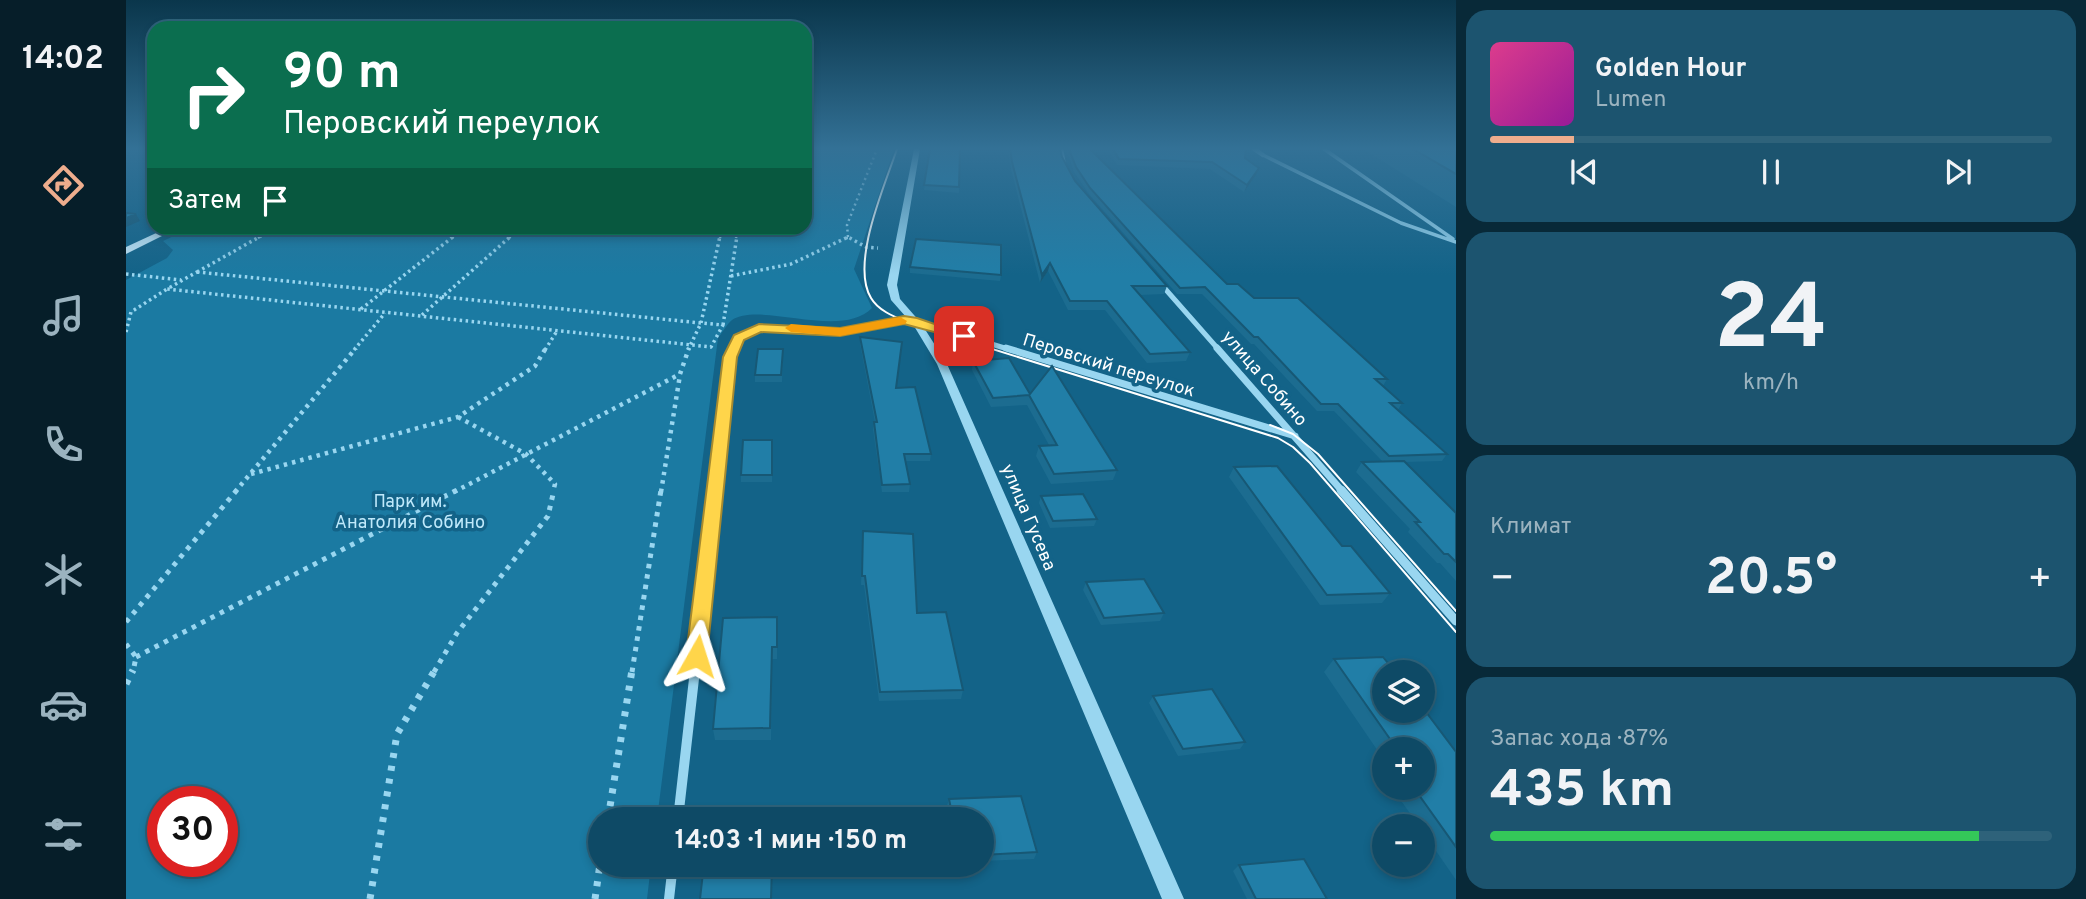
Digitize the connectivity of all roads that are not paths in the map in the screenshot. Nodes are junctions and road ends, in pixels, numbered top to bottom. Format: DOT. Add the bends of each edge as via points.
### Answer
graph roads {
  1 [pos="909,191"];
  2 [pos="1336,191"];
  3 [pos="1384,191"];
  4 [pos="159,235"];
  5 [pos="1456,242"];
  6 [pos="126,251"];
  7 [pos="1156,278"];
  8 [pos="913,320"];
  9 [pos="1295,436"];
  10 [pos="1456,621"];
  11 [pos="679,807"];
  12 [pos="672,877"];
  13 [pos="669,899"];
  14 [pos="1173,899"];
  1 -- 8 [label="street, улица Гусева" via="892,285 896,300"];
  2 -- 5 [label="lane" via="1401,223"];
  3 -- 5 [label="lane"];
  4 -- 6 [label="main road"];
  7 -- 9 [label="street, улица Собино"];
  8 -- 9 [label="street, Перовский переулок"];
  8 -- 11 [label="street, Перовский переулок" via="840,332 772,327 739,338 730,357"];
  8 -- 14 [label="street, улица Гусева" via="942,364"];
  9 -- 10 [label="street, улица Собино"];
  12 -- 13 [label="street"];
}
